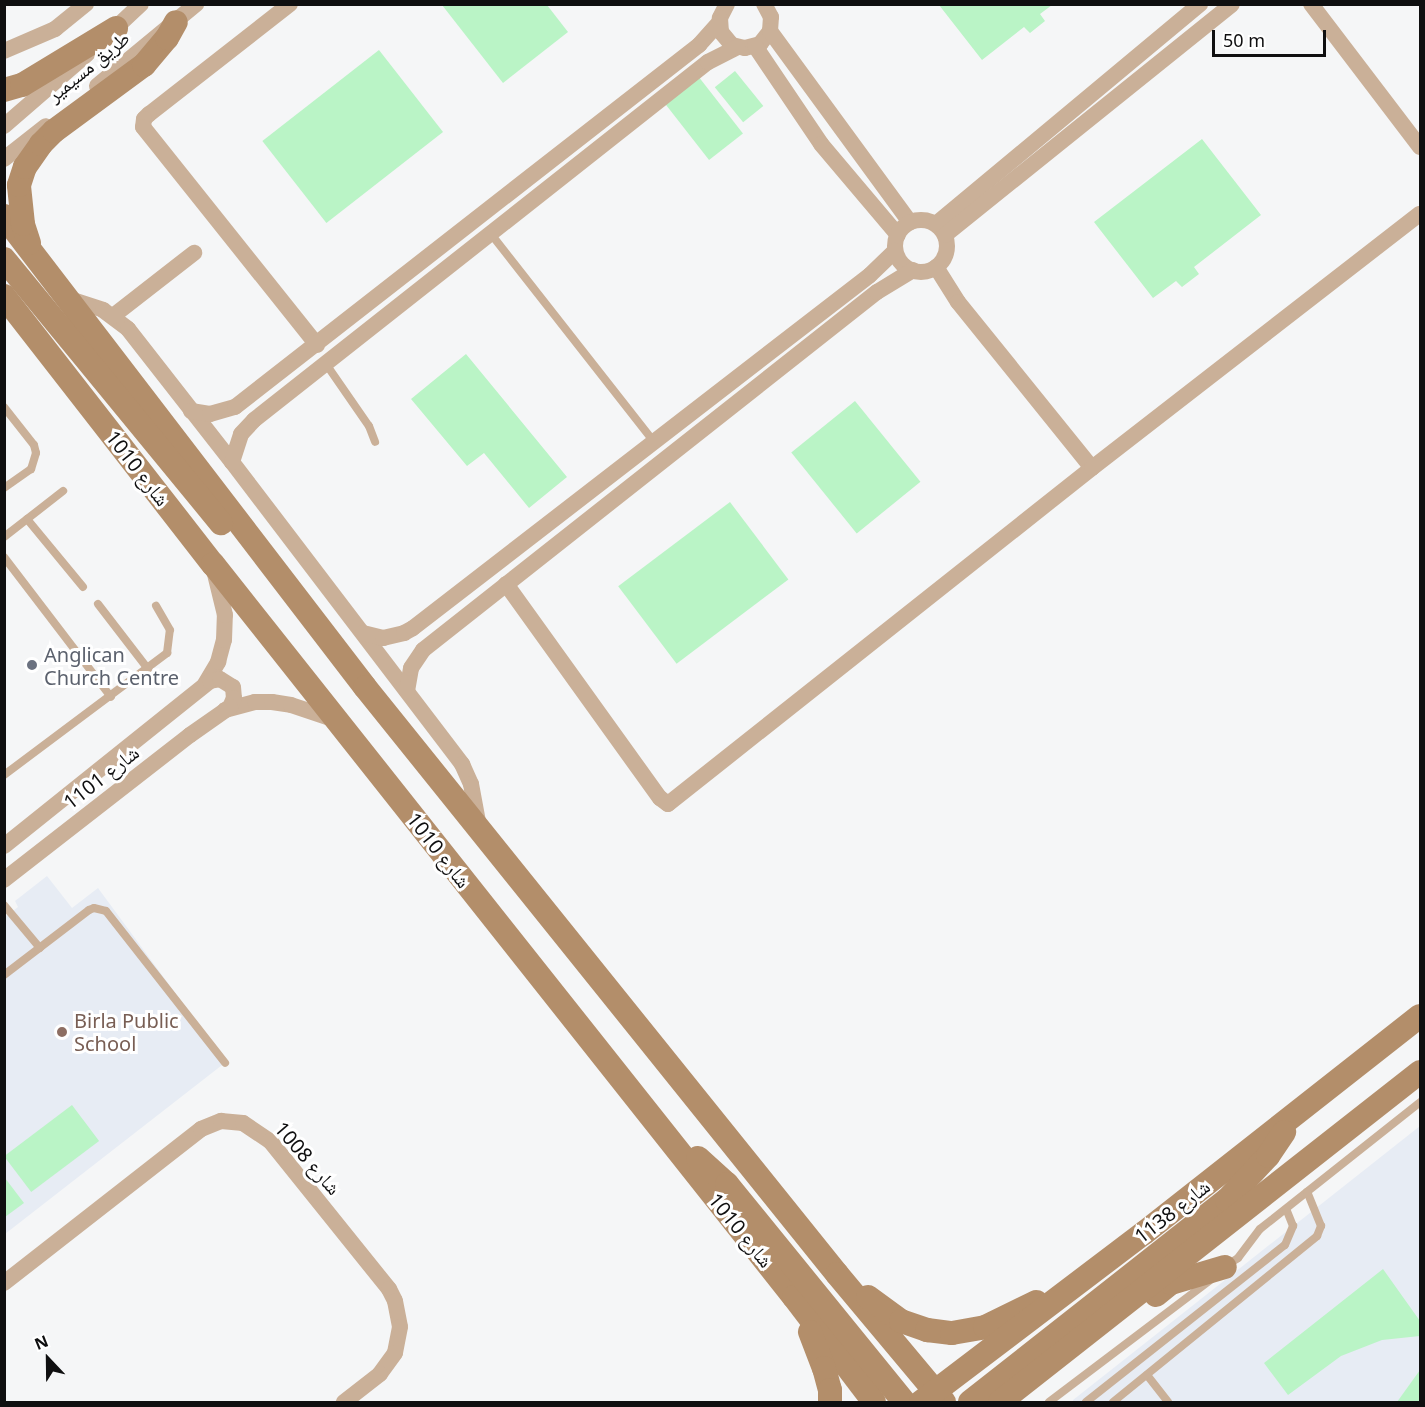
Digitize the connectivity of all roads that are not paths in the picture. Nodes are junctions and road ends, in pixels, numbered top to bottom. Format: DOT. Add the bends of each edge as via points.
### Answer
graph roads {
  1 [pos="86,4"];
  2 [pos="141,4"];
  3 [pos="196,4"];
  4 [pos="290,4"];
  5 [pos="727,4"];
  6 [pos="1200,4"];
  7 [pos="1232,4"];
  8 [pos="1311,4"];
  9 [pos="770,7"];
  10 [pos="176,22"];
  11 [pos="719,23"];
  12 [pos="116,28"];
  13 [pos="770,31"];
  14 [pos="755,46"];
  15 [pos="737,47"];
  16 [pos="4,51"];
  17 [pos="4,90"];
  18 [pos="4,126"];
  19 [pos="1420,147"];
  20 [pos="4,159"];
  21 [pos="1420,214"];
  22 [pos="4,216"];
  23 [pos="910,222"];
  24 [pos="940,230"];
  25 [pos="491,234"];
  26 [pos="896,243"];
  27 [pos="194,253"];
  28 [pos="32,254"];
  29 [pos="4,260"];
  30 [pos="936,267"];
  31 [pos="913,270"];
  32 [pos="67,298"];
  33 [pos="6,299"];
  34 [pos="114,316"];
  35 [pos="317,345"];
  36 [pos="326,363"];
  37 [pos="241,403"];
  38 [pos="4,407"];
  39 [pos="191,411"];
  40 [pos="254,420"];
  41 [pos="375,442"];
  42 [pos="654,442"];
  43 [pos="232,462"];
  44 [pos="1092,468"];
  45 [pos="4,488"];
  46 [pos="63,491"];
  47 [pos="27,519"];
  48 [pos="4,537"];
  49 [pos="4,557"];
  50 [pos="268,559"];
  51 [pos="213,564"];
  52 [pos="506,584"];
  53 [pos="83,587"];
  54 [pos="98,604"];
  55 [pos="156,606"];
  56 [pos="420,623"];
  57 [pos="363,633"];
  58 [pos="431,643"];
  59 [pos="148,669"];
  60 [pos="205,684"];
  61 [pos="408,690"];
  62 [pos="111,697"];
  63 [pos="225,710"];
  64 [pos="336,720"];
  65 [pos="4,775"];
  66 [pos="479,826"];
  67 [pos="4,846"];
  68 [pos="4,880"];
  69 [pos="4,905"];
  70 [pos="40,948"];
  71 [pos="4,975"];
  72 [pos="1420,1016"];
  73 [pos="225,1063"];
  74 [pos="1420,1072"];
  75 [pos="1420,1102"];
  76 [pos="1297,1113"];
  77 [pos="651,1117"];
  78 [pos="1307,1192"];
  79 [pos="1286,1209"];
  80 [pos="1144,1233"];
  81 [pos="1225,1267"];
  82 [pos="837,1274"];
  83 [pos="4,1283"];
  84 [pos="794,1297"];
  85 [pos="1053,1362"];
  86 [pos="1147,1375"];
  87 [pos="933,1400"];
  88 [pos="344,1402"];
  89 [pos="830,1402"];
  90 [pos="874,1402"];
  91 [pos="904,1402"];
  92 [pos="970,1402"];
  93 [pos="1000,1402"];
  94 [pos="1025,1402"];
  95 [pos="1049,1402"];
  96 [pos="1086,1402"];
  97 [pos="1113,1402"];
  98 [pos="1168,1402"];
  1 -- 16 [label="street" via="55,29"];
  2 -- 12 [label="street, طريق مسيمير"];
  3 -- 10 [label="street, طريق مسيمير"];
  4 -- 35 [label="street" via="149,114 143,127"];
  5 -- 11 [label="street"];
  6 -- 24 [label="street"];
  7 -- 24 [label="street"];
  8 -- 19 [label="street"];
  9 -- 13 [label="street"];
  10 -- 20 [label="street, طريق مسيمير"];
  10 -- 28 [label="street" via="144,65 54,131 25,167 19,185 20,200"];
  11 -- 15 [label="street" via="725,39"];
  11 -- 35 [label="street" via="699,45"];
  12 -- 17 [label="street" via="22,85"];
  12 -- 18 [label="street, طريق مسيمير"];
  13 -- 14 [label="street"];
  13 -- 23 [label="street"];
  14 -- 15 [label="street"];
  14 -- 26 [label="street" via="821,144"];
  15 -- 25 [label="street" via="708,62"];
  21 -- 44 [label="street"];
  22 -- 28 [label="street"];
  23 -- 24 [label="street" via="923,220"];
  23 -- 26 [label="street"];
  24 -- 30 [label="street" via="945,256"];
  25 -- 36 [label="street"];
  25 -- 42 [label="lane"];
  26 -- 31 [label="street" via="899,259"];
  26 -- 42 [label="street" via="880,268"];
  27 -- 34 [label="street"];
  28 -- 32 [label="street"];
  29 -- 50 [label="street" via="220,523"];
  30 -- 31 [label="street" via="921,272"];
  30 -- 44 [label="street" via="958,302"];
  31 -- 52 [label="street" via="877,292"];
  32 -- 34 [label="street" via="92,304"];
  32 -- 50 [label="street"];
  33 -- 51 [label="street, شارع 1010"];
  34 -- 39 [label="street"];
  35 -- 37 [label="street"];
  36 -- 40 [label="street"];
  36 -- 41 [label="lane" via="369,426"];
  37 -- 39 [label="street" via="219,414"];
  37 -- 40 [label="street"];
  38 -- 45 [label="lane" via="36,453 31,469"];
  39 -- 43 [label="street"];
  40 -- 43 [label="street" via="241,434"];
  42 -- 56 [label="street"];
  43 -- 57 [label="street"];
  44 -- 52 [label="street" via="668,804"];
  46 -- 47 [label="lane"];
  47 -- 48 [label="lane"];
  47 -- 53 [label="lane"];
  49 -- 62 [label="lane"];
  50 -- 66 [label="street" via="365,687"];
  51 -- 60 [label="street, شارع 1101" via="225,615 224,640 218,662"];
  51 -- 64 [label="street, شارع 1010"];
  52 -- 58 [label="street"];
  54 -- 59 [label="lane"];
  55 -- 59 [label="lane" via="170,630 170,645 167,653"];
  56 -- 57 [label="street" via="394,637"];
  56 -- 58 [label="street" via="419,637"];
  57 -- 61 [label="street"];
  58 -- 61 [label="street" via="411,668"];
  59 -- 62 [label="lane"];
  60 -- 63 [label="street" via="215,679 229,683 234,698"];
  60 -- 67 [label="street, شارع 1101"];
  61 -- 66 [label="street" via="462,764 471,784"];
  62 -- 65 [label="lane"];
  63 -- 64 [label="street, شارع 1101" via="272,702"];
  63 -- 68 [label="street, شارع 1101"];
  64 -- 77 [label="street, شارع 1010"];
  66 -- 82 [label="street"];
  69 -- 70 [label="lane"];
  70 -- 71 [label="lane"];
  70 -- 73 [label="lane" via="89,910 106,911"];
  72 -- 76 [label="street, شارع 1138"];
  74 -- 85 [label="street"];
  75 -- 78 [label="lane"];
  76 -- 80 [label="street, شارع 1138"];
  76 -- 92 [label="street" via="1268,1156 1227,1200"];
  77 -- 84 [label="street, شارع 1010"];
  77 -- 91 [label="street" via="727,1184"];
  78 -- 79 [label="lane"];
  78 -- 86 [label="lane" via="1322,1226 1317,1236"];
  79 -- 81 [label="lane" via="1260,1229 1238,1258"];
  79 -- 96 [label="lane" via="1293,1226 1284,1245"];
  80 -- 82 [label="street" via="1034,1302 985,1327 961,1332 927,1330 901,1321"];
  80 -- 87 [label="street, شارع 1138"];
  81 -- 85 [label="street" via="1171,1283 1082,1353"];
  81 -- 95 [label="lane"];
  82 -- 87 [label="street"];
  83 -- 88 [label="street, شارع 1008" via="201,1129 221,1121 243,1124 270,1141 395,1301 400,1327 395,1353 380,1374"];
  84 -- 89 [label="street" via="824,1368"];
  84 -- 90 [label="street, شارع 1010"];
  85 -- 93 [label="street"];
  85 -- 94 [label="street"];
  86 -- 97 [label="lane"];
  86 -- 98 [label="lane"];
}
